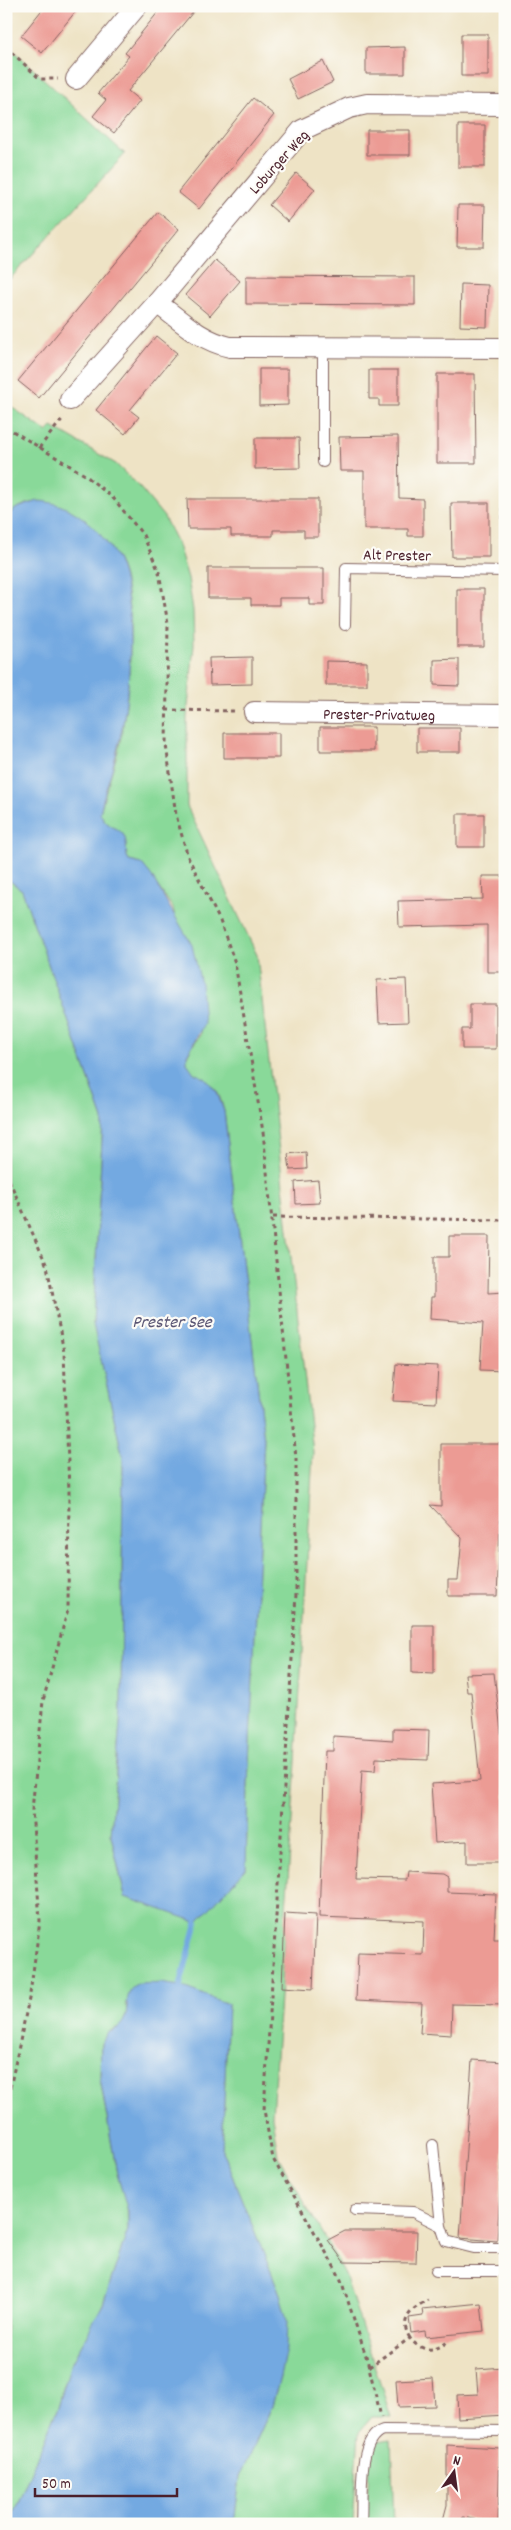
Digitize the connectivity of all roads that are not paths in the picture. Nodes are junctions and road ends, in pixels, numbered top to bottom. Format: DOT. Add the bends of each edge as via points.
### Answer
graph roads {
  1 [pos="137,6"];
  2 [pos="76,79"];
  3 [pos="505,106"];
  4 [pos="157,302"];
  5 [pos="323,348"];
  6 [pos="505,348"];
  7 [pos="70,400"];
  8 [pos="323,462"];
  9 [pos="505,571"];
  10 [pos="345,625"];
  11 [pos="254,712"];
  12 [pos="505,714"];
  13 [pos="432,2144"];
  14 [pos="355,2210"];
  15 [pos="441,2226"];
  16 [pos="505,2248"];
  17 [pos="436,2271"];
  18 [pos="505,2271"];
  19 [pos="505,2431"];
  20 [pos="361,2524"];
  1 -- 2 [label="street"];
  3 -- 4 [label="street, Loburger Weg" via="367,104 349,108 306,127"];
  4 -- 5 [label="street" via="198,334 218,344 241,348"];
  4 -- 7 [label="street, Loburger Weg"];
  5 -- 6 [label="street"];
  5 -- 8 [label="lane"];
  9 -- 10 [label="lane, Alt Prester" via="346,568"];
  11 -- 12 [label="street, Prester-Privatweg"];
  13 -- 15 [label="lane"];
  14 -- 15 [label="lane" via="413,2212"];
  15 -- 16 [label="lane" via="446,2241 474,2248"];
  17 -- 18 [label="lane"];
  19 -- 20 [label="lane" via="384,2430 373,2437 365,2456"];
}
